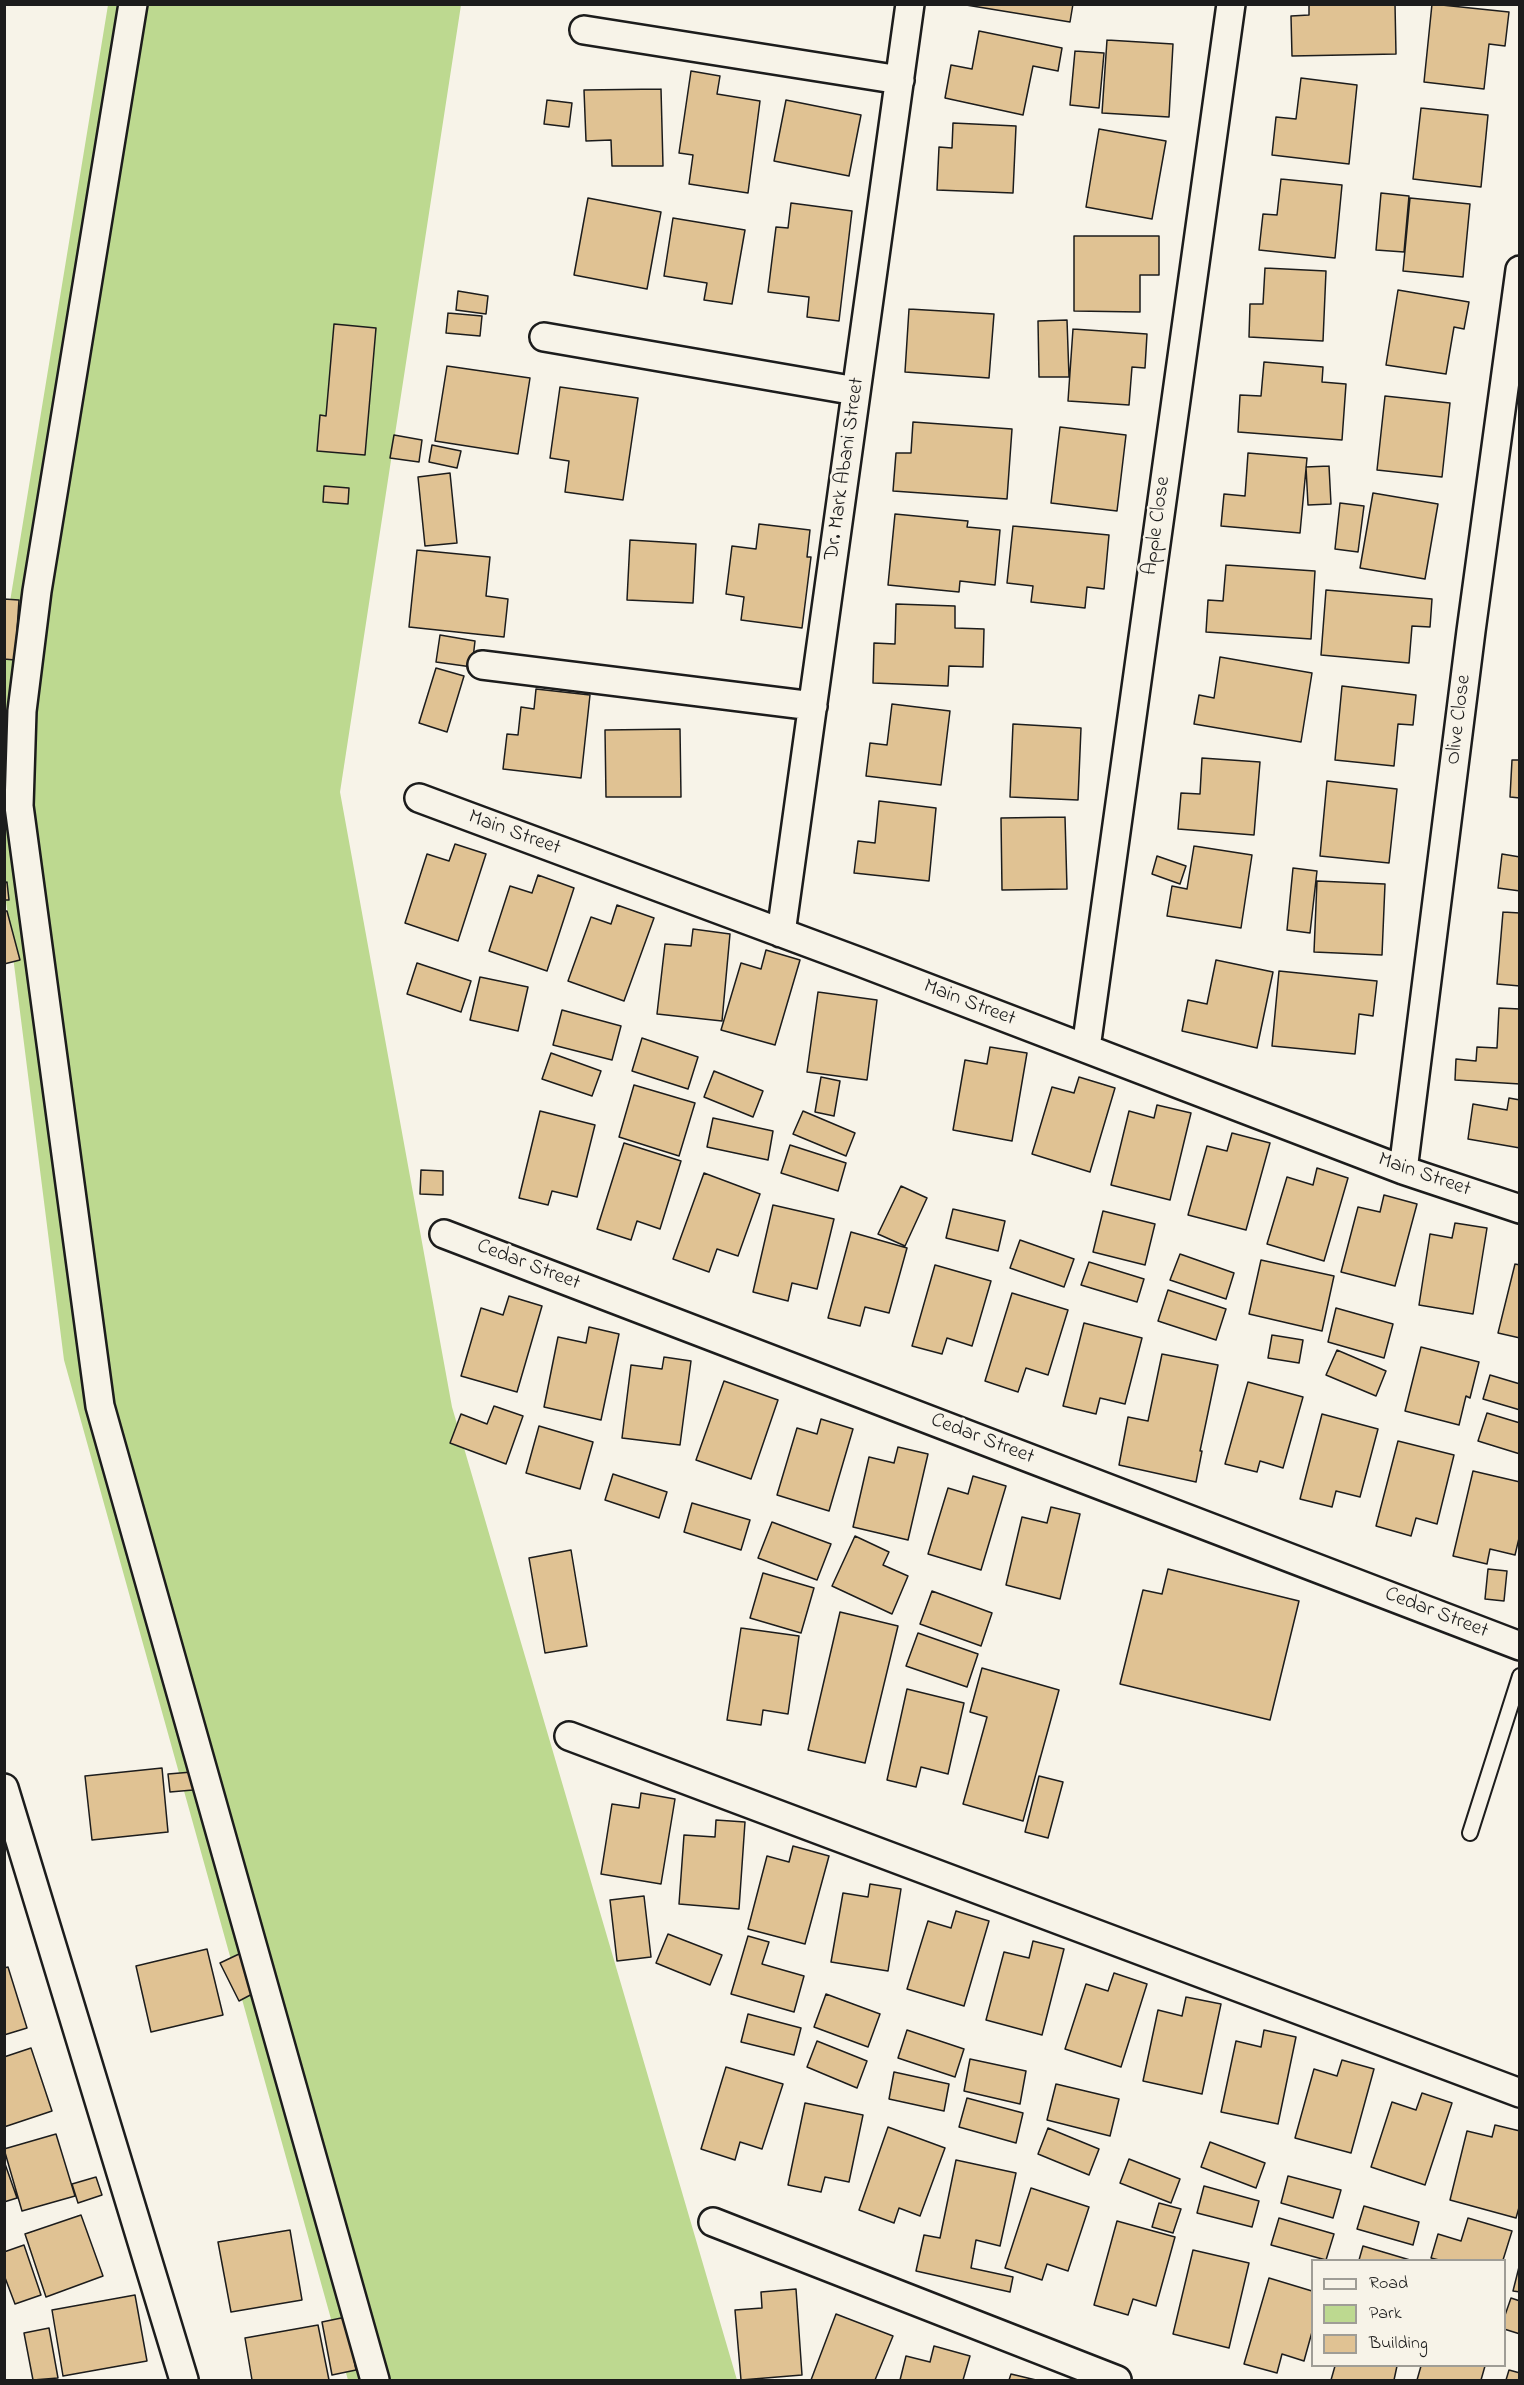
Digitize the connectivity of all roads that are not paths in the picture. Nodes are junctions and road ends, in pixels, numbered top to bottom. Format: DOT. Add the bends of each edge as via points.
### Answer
graph roads {
  1 [pos="133,4"];
  2 [pos="910,4"];
  3 [pos="1231,4"];
  4 [pos="584,30"];
  5 [pos="900,80"];
  6 [pos="1520,270"];
  7 [pos="544,337"];
  8 [pos="856,391"];
  9 [pos="482,665"];
  10 [pos="813,706"];
  11 [pos="419,798"];
  12 [pos="781,933"];
  13 [pos="1086,1048"];
  14 [pos="1403,1170"];
  15 [pos="1520,1209"];
  16 [pos="444,1234"];
  17 [pos="1520,1646"];
  18 [pos="1520,1676"];
  19 [pos="569,1736"];
  20 [pos="4,1788"];
  21 [pos="1470,1833"];
  22 [pos="1520,2093"];
  23 [pos="714,2222"];
  24 [pos="184,2380"];
  25 [pos="375,2380"];
  26 [pos="1117,2380"];
  1 -- 25 [label="street" via="37,591 22,711 19,806 100,1406"];
  2 -- 5 [label="street, Dr. Mark Abani Street"];
  3 -- 13 [label="street, Apple Close"];
  4 -- 5 [label="street"];
  5 -- 8 [label="street, Dr. Mark Abani Street"];
  6 -- 14 [label="street, Olive Close"];
  7 -- 8 [label="street"];
  8 -- 10 [label="street, Dr. Mark Abani Street"];
  9 -- 10 [label="street"];
  10 -- 12 [label="street, Dr. Mark Abani Street"];
  11 -- 12 [label="street, Main Street"];
  12 -- 13 [label="street, Main Street"];
  13 -- 14 [label="street, Main Street"];
  14 -- 15 [label="street, Main Street"];
  16 -- 17 [label="street, Cedar Street"];
  18 -- 21 [label="lane"];
  19 -- 22 [label="street"];
  20 -- 24 [label="street"];
  23 -- 26 [label="street"];
}
